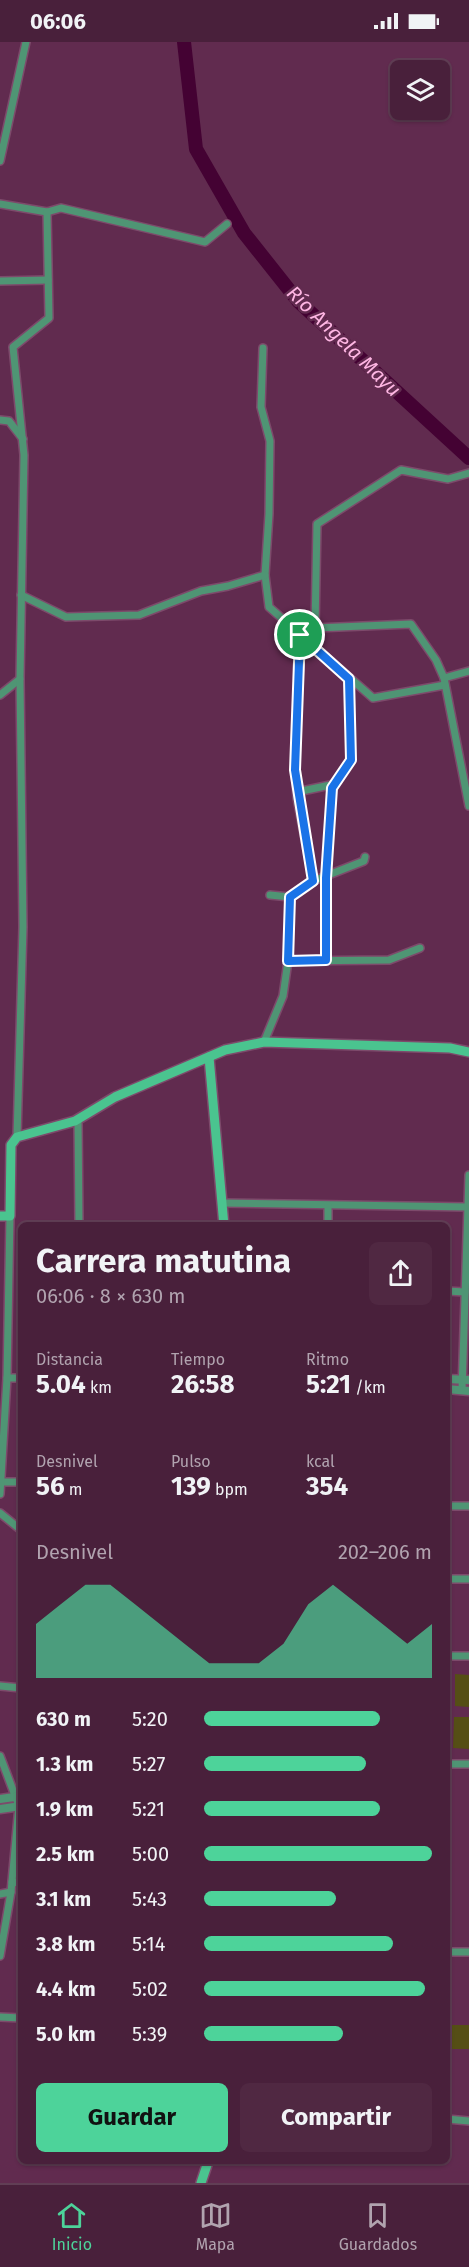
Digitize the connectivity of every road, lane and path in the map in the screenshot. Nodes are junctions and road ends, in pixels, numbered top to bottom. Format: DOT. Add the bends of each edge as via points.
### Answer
graph roads {
  1 [pos="26,42"];
  2 [pos="0,161"];
  3 [pos="0,204"];
  4 [pos="47,212"];
  5 [pos="226,224"];
  6 [pos="48,280"];
  7 [pos="0,281"];
  8 [pos="262,348"];
  9 [pos="0,420"];
  10 [pos="22,439"];
  11 [pos="469,473"];
  12 [pos="265,575"];
  13 [pos="21,595"];
  14 [pos="315,628"];
  15 [pos="300,635"];
  16 [pos="469,671"];
  17 [pos="20,679"];
  18 [pos="349,679"];
  19 [pos="445,682"];
  20 [pos="0,694"];
  21 [pos="334,784"];
  22 [pos="297,792"];
  23 [pos="469,806"];
  24 [pos="365,857"];
  25 [pos="326,878"];
  26 [pos="313,881"];
  27 [pos="270,895"];
  28 [pos="290,897"];
  29 [pos="420,948"];
  30 [pos="326,960"];
  31 [pos="288,961"];
  32 [pos="264,1042"];
  33 [pos="469,1052"];
  34 [pos="209,1057"];
  35 [pos="78,1119"];
  36 [pos="17,1137"];
  37 [pos="469,1175"];
  38 [pos="222,1203"];
  39 [pos="328,1206"];
  40 [pos="468,1207"];
  41 [pos="5,1216"];
  42 [pos="79,1222"];
  43 [pos="224,1222"];
  44 [pos="328,1222"];
  45 [pos="450,1291"];
  46 [pos="465,1292"];
  47 [pos="7,1378"];
  48 [pos="18,1378"];
  49 [pos="450,1379"];
  50 [pos="466,1380"];
  51 [pos="450,1389"];
  52 [pos="466,1390"];
  53 [pos="2,1482"];
  54 [pos="18,1482"];
  55 [pos="0,1494"];
  56 [pos="450,1506"];
  57 [pos="469,1506"];
  58 [pos="0,1513"];
  59 [pos="18,1528"];
  60 [pos="450,1579"];
  61 [pos="469,1579"];
  62 [pos="450,1656"];
  63 [pos="469,1656"];
  64 [pos="0,1686"];
  65 [pos="18,1688"];
  66 [pos="0,1756"];
  67 [pos="450,1764"];
  68 [pos="469,1764"];
  69 [pos="0,1799"];
  70 [pos="18,1799"];
  71 [pos="18,1801"];
  72 [pos="18,1801"];
  73 [pos="0,1809"];
  74 [pos="18,1813"];
  75 [pos="12,1882"];
  76 [pos="18,1883"];
  77 [pos="11,1892"];
  78 [pos="0,1894"];
  79 [pos="450,1952"];
  80 [pos="469,1952"];
  81 [pos="0,1956"];
  82 [pos="0,2017"];
  83 [pos="18,2018"];
  84 [pos="450,2119"];
  85 [pos="469,2121"];
  86 [pos="207,2164"];
  87 [pos="201,2183"];
  1 -- 2 [label="street"];
  3 -- 4 [label="street"];
  4 -- 5 [label="street" via="61,208 205,242"];
  4 -- 6 [label="street"];
  6 -- 7 [label="street"];
  6 -- 10 [label="street" via="49,318 13,347"];
  8 -- 12 [label="street" via="261,406 270,441"];
  9 -- 10 [label="street" via="9,421"];
  10 -- 13 [label="street"];
  11 -- 14 [label="street" via="448,479 401,470 317,524"];
  12 -- 13 [label="street" via="201,591 139,615 66,617"];
  12 -- 15 [label="street" via="269,607"];
  13 -- 17 [label="street"];
  14 -- 15 [label="street"];
  14 -- 19 [label="street" via="411,624 436,660"];
  15 -- 18 [label="street"];
  15 -- 22 [label="street" via="295,716"];
  16 -- 19 [label="street"];
  17 -- 20 [label="street"];
  17 -- 36 [label="street" via="23,927"];
  18 -- 19 [label="street" via="374,698"];
  18 -- 21 [label="street" via="351,760"];
  19 -- 23 [label="street"];
  21 -- 22 [label="street"];
  21 -- 25 [label="street"];
  22 -- 26 [label="street"];
  24 -- 25 [label="street" via="364,861"];
  25 -- 26 [label="street"];
  25 -- 30 [label="street"];
  26 -- 28 [label="street"];
  27 -- 28 [label="street"];
  28 -- 31 [label="street"];
  29 -- 30 [label="street" via="389,960"];
  30 -- 31 [label="street"];
  31 -- 32 [label="street" via="283,996"];
  32 -- 33 [label="main road" via="450,1048"];
  32 -- 34 [label="main road"];
  34 -- 35 [label="main road" via="115,1097"];
  34 -- 38 [label="main road"];
  35 -- 36 [label="main road"];
  35 -- 42 [label="street"];
  36 -- 41 [label="main road" via="11,1144"];
  37 -- 40 [label="street"];
  38 -- 39 [label="street"];
  38 -- 43 [label="main road"];
  39 -- 40 [label="street"];
  39 -- 44 [label="street"];
  40 -- 46 [label="street"];
  41 -- 47 [label="street"];
  45 -- 46 [label="street"];
  46 -- 50 [label="street"];
  47 -- 48 [label="street"];
  47 -- 53 [label="street"];
  49 -- 50 [label="street"];
  50 -- 52 [label="street"];
  51 -- 52 [label="street"];
  53 -- 54 [label="street"];
  53 -- 55 [label="street"];
  56 -- 57 [label="street"];
  58 -- 59 [label="street"];
  60 -- 61 [label="street"];
  62 -- 63 [label="street"];
  64 -- 65 [label="street"];
  66 -- 70 [label="street"];
  67 -- 68 [label="street"];
  69 -- 71 [label="street"];
  72 -- 73 [label="street"];
  74 -- 75 [label="street"];
  75 -- 76 [label="street"];
  75 -- 77 [label="street"];
  77 -- 78 [label="street"];
  77 -- 81 [label="street"];
  79 -- 80 [label="street"];
  82 -- 83 [label="street"];
  84 -- 85 [label="street"];
  86 -- 87 [label="main road"];
}
